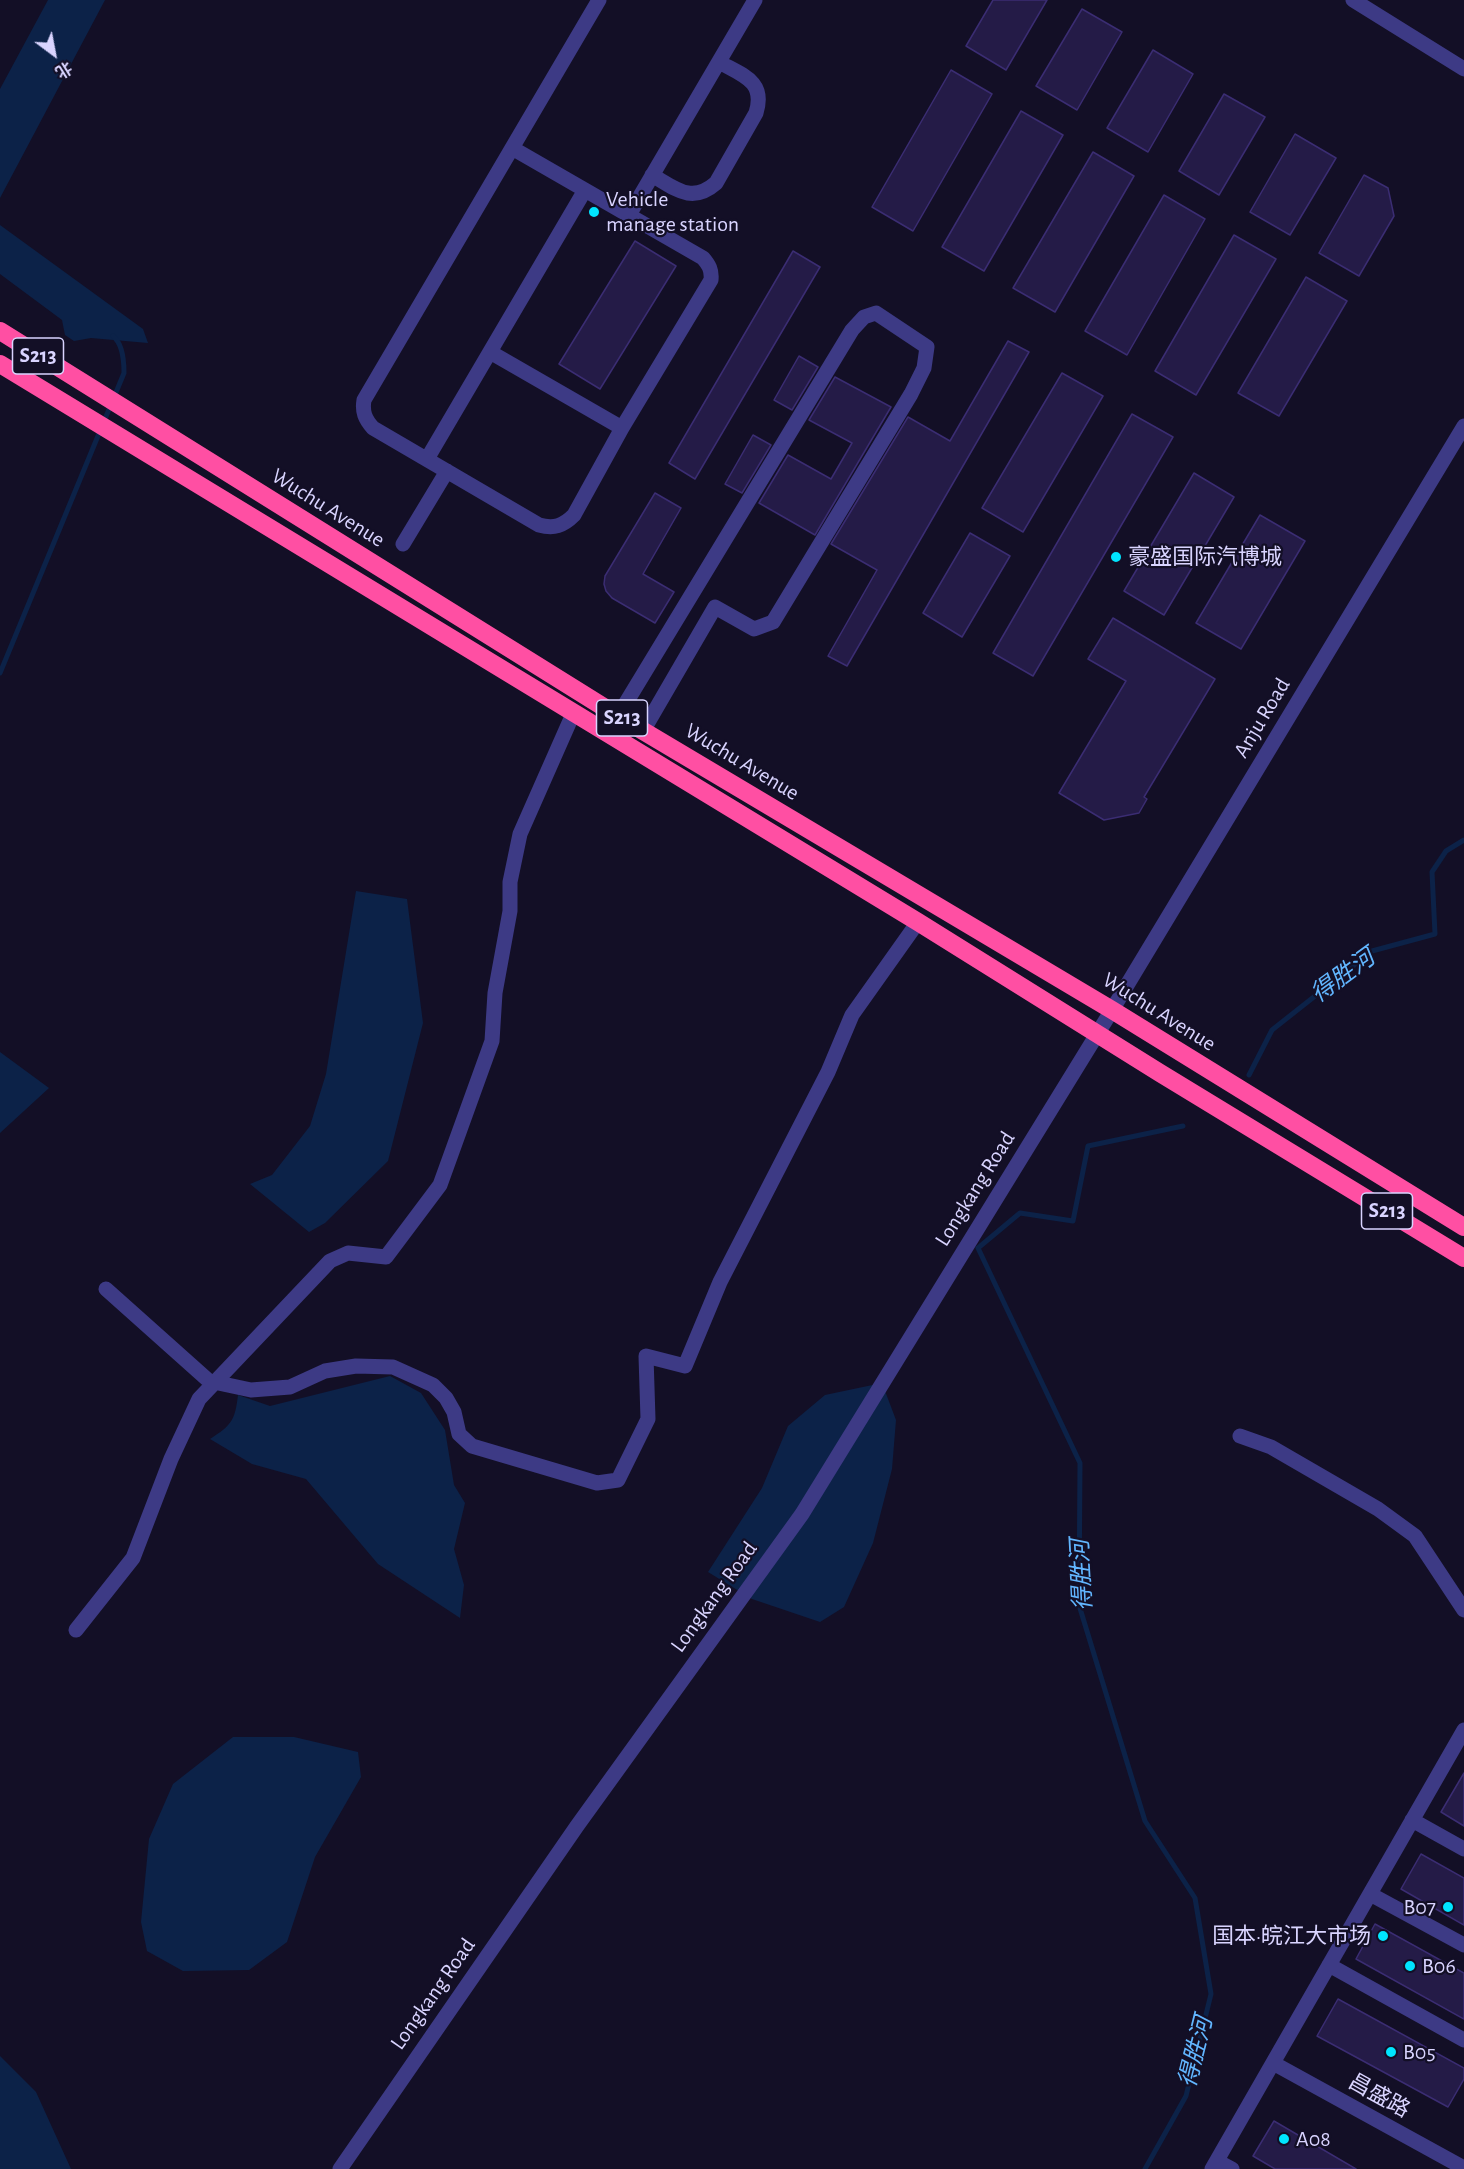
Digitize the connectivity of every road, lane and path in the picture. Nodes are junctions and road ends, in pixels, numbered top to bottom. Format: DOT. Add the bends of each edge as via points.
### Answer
graph roads {
  1 [pos="599,0"];
  2 [pos="755,0"];
  3 [pos="1353,0"];
  4 [pos="719,62"];
  5 [pos="1464,69"];
  6 [pos="512,148"];
  7 [pos="652,175"];
  8 [pos="585,190"];
  9 [pos="629,215"];
  10 [pos="0,331"];
  11 [pos="490,352"];
  12 [pos="0,364"];
  13 [pos="1464,426"];
  14 [pos="622,428"];
  15 [pos="428,459"];
  16 [pos="447,471"];
  17 [pos="403,544"];
  18 [pos="573,714"];
  19 [pos="618,716"];
  20 [pos="643,731"];
  21 [pos="918,922"];
  22 [pos="1112,1010"];
  23 [pos="1097,1033"];
  24 [pos="1464,1227"];
  25 [pos="1464,1258"];
  26 [pos="106,1289"];
  27 [pos="215,1382"];
  28 [pos="1240,1436"];
  29 [pos="1464,1610"];
  30 [pos="76,1630"];
  31 [pos="1464,1730"];
  32 [pos="1412,1820"];
  33 [pos="1464,1849"];
  34 [pos="1370,1894"];
  35 [pos="1464,1945"];
  36 [pos="1329,1965"];
  37 [pos="1464,2040"];
  38 [pos="1273,2063"];
  39 [pos="1215,2165"];
  40 [pos="1464,2168"];
  41 [pos="340,2169"];
  42 [pos="1232,2169"];
  1 -- 6 [label="street"];
  2 -- 4 [label="street"];
  3 -- 5 [label="street"];
  4 -- 7 [label="street"];
  4 -- 7 [label="street" via="749,79 755,85 759,102 716,183 708,190 690,194"];
  6 -- 8 [label="street"];
  6 -- 15 [label="street" via="364,400 365,416 374,428"];
  7 -- 9 [label="street"];
  8 -- 9 [label="street"];
  8 -- 11 [label="street"];
  9 -- 14 [label="street" via="703,258 711,280"];
  10 -- 19 [label="highway, Wuchu Avenue / S213"];
  11 -- 14 [label="street"];
  11 -- 15 [label="street"];
  12 -- 18 [label="highway, Wuchu Avenue / S213"];
  13 -- 22 [label="street, Anju Road"];
  14 -- 16 [label="street" via="574,515 555,527 539,525"];
  15 -- 16 [label="street"];
  16 -- 17 [label="street"];
  18 -- 21 [label="highway, Wuchu Avenue / S213"];
  18 -- 27 [label="street" via="520,834 510,882 510,911 495,993 492,1041 440,1185 386,1257 348,1253 330,1261"];
  19 -- 20 [label="highway, Wuchu Avenue / S213"];
  19 -- 20 [label="street" via="852,330 864,317 876,313 927,347 924,368 911,394 773,622 754,629 715,607"];
  20 -- 22 [label="highway, Wuchu Avenue / S213"];
  21 -- 23 [label="highway, Wuchu Avenue / S213"];
  21 -- 27 [label="street" via="852,1014 828,1072 720,1282 685,1366 646,1356 648,1419 618,1480 597,1483 472,1446 459,1434 446,1398 433,1385 393,1366 325,1371 290,1387 251,1390"];
  22 -- 23 [label="street, Anju Road"];
  22 -- 24 [label="highway, Wuchu Avenue / S213"];
  23 -- 25 [label="highway, Wuchu Avenue / S213"];
  23 -- 41 [label="street, Longkang Road" via="802,1514 577,1826"];
  26 -- 27 [label="street" via="208,1381"];
  27 -- 30 [label="street" via="199,1399 171,1459 133,1558"];
  28 -- 29 [label="street" via="1270,1447 1368,1503 1415,1536"];
  31 -- 32 [label="street"];
  32 -- 33 [label="street"];
  32 -- 34 [label="street"];
  34 -- 35 [label="street"];
  34 -- 36 [label="street"];
  36 -- 37 [label="street"];
  36 -- 38 [label="street"];
  38 -- 39 [label="street"];
  38 -- 40 [label="street, 昌盛路"];
  39 -- 42 [label="street"];
}
